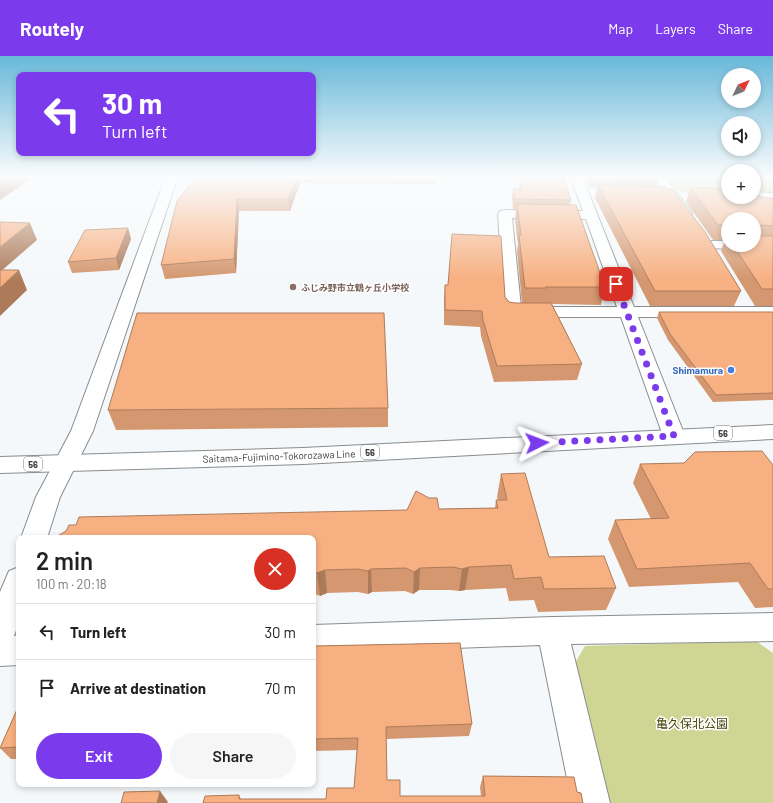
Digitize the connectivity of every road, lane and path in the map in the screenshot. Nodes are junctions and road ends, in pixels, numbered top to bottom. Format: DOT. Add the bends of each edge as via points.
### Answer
graph roads {
  1 [pos="160,211"];
  2 [pos="591,211"];
  3 [pos="685,211"];
  4 [pos="591,215"];
  5 [pos="708,245"];
  6 [pos="773,246"];
  7 [pos="716,258"];
  8 [pos="627,312"];
  9 [pos="773,312"];
  10 [pos="773,432"];
  11 [pos="674,436"];
  12 [pos="66,464"];
  13 [pos="0,465"];
  14 [pos="35,535"];
  15 [pos="16,588"];
  16 [pos="773,627"];
  17 [pos="552,631"];
  18 [pos="0,633"];
  19 [pos="316,639"];
  20 [pos="16,650"];
  21 [pos="0,651"];
  22 [pos="591,803"];
  1 -- 12 [label="street" via="82,431"];
  2 -- 4 [label="street"];
  3 -- 5 [label="street"];
  4 -- 8 [label="street"];
  4 -- 8 [label="street" via="505,214 513,312"];
  5 -- 6 [label="street"];
  5 -- 7 [label="street"];
  8 -- 9 [label="street" via="745,305"];
  8 -- 11 [label="street"];
  10 -- 11 [label="street, Saitama-Fujimino-Tokorozawa Line / 56"];
  11 -- 12 [label="street, Saitama-Fujimino-Tokorozawa Line / 56" via="303,456"];
  12 -- 13 [label="street, Saitama-Fujimino-Tokorozawa Line / 56"];
  12 -- 14 [label="street" via="48,497"];
  15 -- 18 [label="street"];
  16 -- 17 [label="street"];
  17 -- 19 [label="street"];
  17 -- 22 [label="street"];
  20 -- 21 [label="street"];
}
